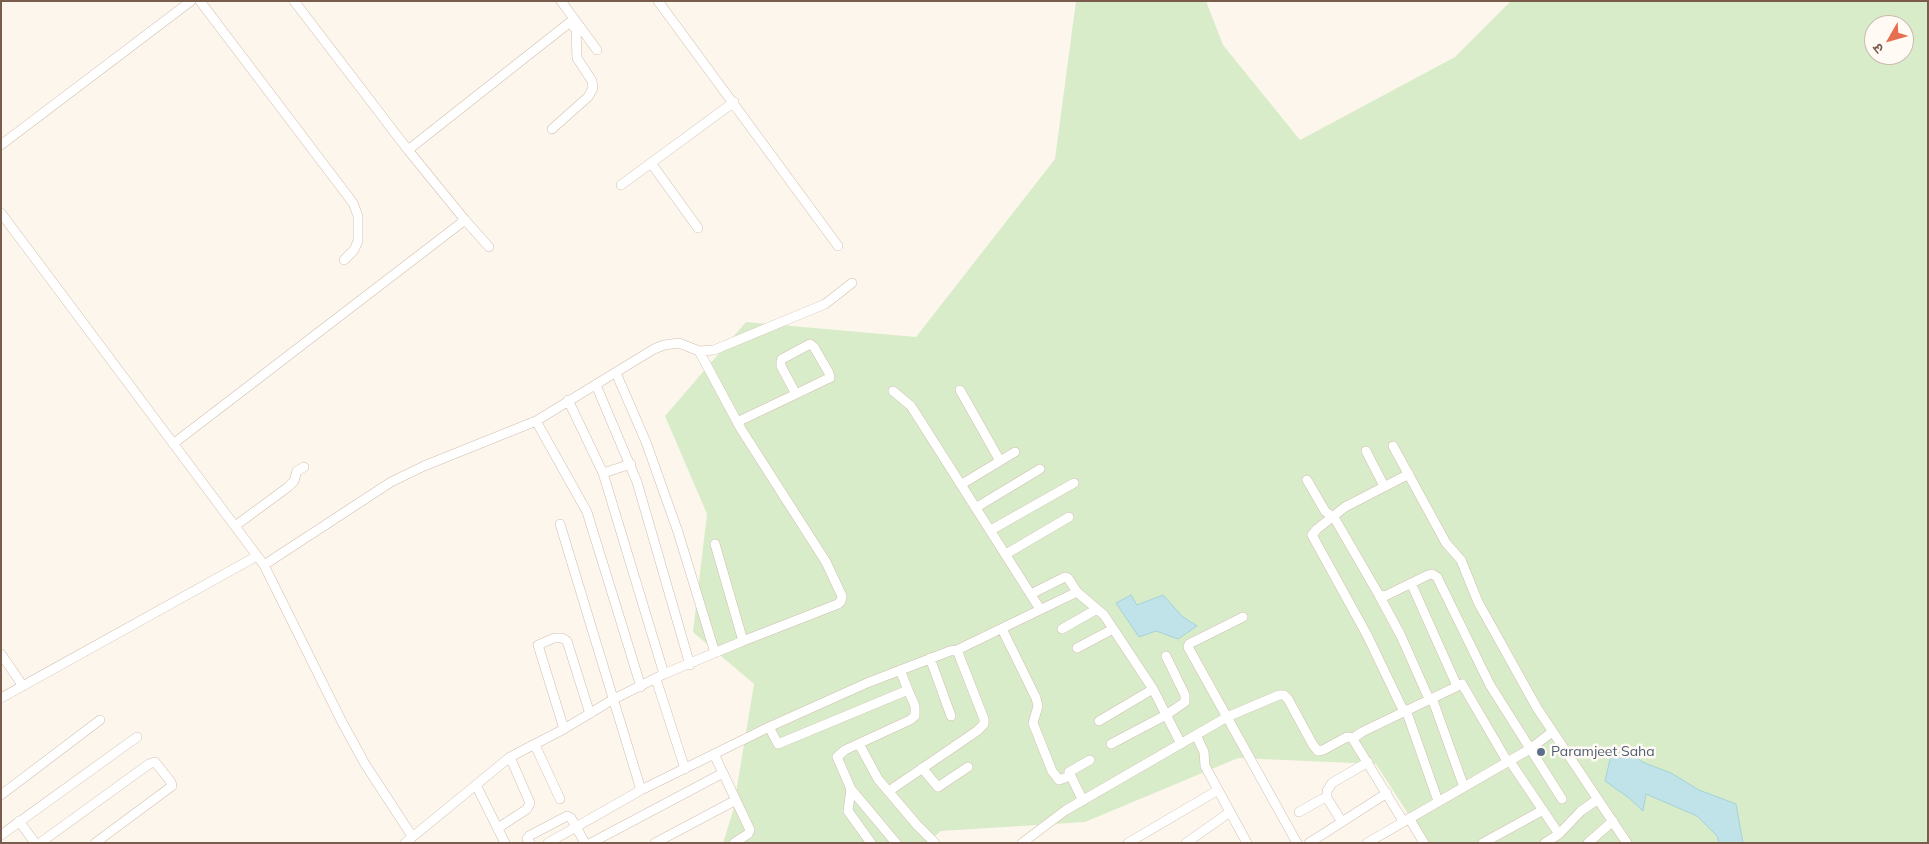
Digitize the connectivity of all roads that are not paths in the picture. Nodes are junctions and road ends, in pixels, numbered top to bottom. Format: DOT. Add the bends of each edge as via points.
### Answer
graph roads {
  1 [pos="192,1"];
  2 [pos="200,1"];
  3 [pos="294,1"];
  4 [pos="561,1"];
  5 [pos="658,1"];
  6 [pos="572,21"];
  7 [pos="597,50"];
  8 [pos="734,102"];
  9 [pos="552,129"];
  10 [pos="1,145"];
  11 [pos="408,150"];
  12 [pos="651,163"];
  13 [pos="621,185"];
  14 [pos="1,213"];
  15 [pos="465,220"];
  16 [pos="698,228"];
  17 [pos="838,246"];
  18 [pos="489,247"];
  19 [pos="344,260"];
  20 [pos="852,283"];
  21 [pos="699,351"];
  22 [pos="616,373"];
  23 [pos="596,385"];
  24 [pos="960,390"];
  25 [pos="892,391"];
  26 [pos="796,394"];
  27 [pos="568,400"];
  28 [pos="536,421"];
  29 [pos="737,422"];
  30 [pos="173,444"];
  31 [pos="1393,446"];
  32 [pos="1366,451"];
  33 [pos="1015,452"];
  34 [pos="1000,461"];
  35 [pos="631,464"];
  36 [pos="304,466"];
  37 [pos="1040,469"];
  38 [pos="603,473"];
  39 [pos="1408,474"];
  40 [pos="1307,480"];
  41 [pos="1074,483"];
  42 [pos="962,484"];
  43 [pos="1384,486"];
  44 [pos="976,507"];
  45 [pos="1069,516"];
  46 [pos="1332,516"];
  47 [pos="560,524"];
  48 [pos="235,526"];
  49 [pos="991,530"];
  50 [pos="714,544"];
  51 [pos="1006,554"];
  52 [pos="257,556"];
  53 [pos="264,565"];
  54 [pos="1411,583"];
  55 [pos="1076,592"];
  56 [pos="1031,594"];
  57 [pos="1379,595"];
  58 [pos="1040,609"];
  59 [pos="1097,609"];
  60 [pos="1243,617"];
  61 [pos="1002,629"];
  62 [pos="1062,629"];
  63 [pos="1113,629"];
  64 [pos="743,641"];
  65 [pos="1077,648"];
  66 [pos="956,650"];
  67 [pos="715,653"];
  68 [pos="1,654"];
  69 [pos="1166,656"];
  70 [pos="930,658"];
  71 [pos="690,665"];
  72 [pos="900,670"];
  73 [pos="660,677"];
  74 [pos="23,686"];
  75 [pos="1457,686"];
  76 [pos="642,687"];
  77 [pos="1154,689"];
  78 [pos="908,690"];
  79 [pos="1,698"];
  80 [pos="1430,699"];
  81 [pos="612,700"];
  82 [pos="1405,711"];
  83 [pos="590,714"];
  84 [pos="1166,715"];
  85 [pos="951,716"];
  86 [pos="1228,717"];
  87 [pos="100,720"];
  88 [pos="1099,721"];
  89 [pos="769,727"];
  90 [pos="564,729"];
  91 [pos="1552,732"];
  92 [pos="1196,735"];
  93 [pos="137,737"];
  94 [pos="1354,738"];
  95 [pos="859,744"];
  96 [pos="1110,744"];
  97 [pos="1181,744"];
  98 [pos="534,745"];
  99 [pos="1530,749"];
  100 [pos="714,754"];
  101 [pos="510,758"];
  102 [pos="1090,760"];
  103 [pos="1508,761"];
  104 [pos="1368,762"];
  105 [pos="968,767"];
  106 [pos="922,768"];
  107 [pos="685,769"];
  108 [pos="723,773"];
  109 [pos="1070,776"];
  110 [pos="476,785"];
  111 [pos="1464,786"];
  112 [pos="850,788"];
  113 [pos="641,790"];
  114 [pos="1218,790"];
  115 [pos="889,791"];
  116 [pos="1387,793"];
  117 [pos="1,795"];
  118 [pos="1327,798"];
  119 [pos="560,799"];
  120 [pos="1562,799"];
  121 [pos="1598,799"];
  122 [pos="736,800"];
  123 [pos="1083,801"];
  124 [pos="1438,801"];
  125 [pos="1543,810"];
  126 [pos="1230,812"];
  127 [pos="1299,812"];
  128 [pos="1406,819"];
  129 [pos="19,821"];
  130 [pos="1613,821"];
  131 [pos="1342,822"];
  132 [pos="576,827"];
  133 [pos="498,828"];
  134 [pos="1559,834"];
  135 [pos="1,835"];
  136 [pos="408,840"];
  137 [pos="1246,842"];
  138 [pos="1625,842"];
  139 [pos="35,843"];
  140 [pos="40,843"];
  141 [pos="95,843"];
  142 [pos="505,843"];
  143 [pos="530,843"];
  144 [pos="548,843"];
  145 [pos="585,843"];
  146 [pos="591,843"];
  147 [pos="655,843"];
  148 [pos="734,843"];
  149 [pos="871,843"];
  150 [pos="896,843"];
  151 [pos="935,843"];
  152 [pos="1022,843"];
  153 [pos="1128,843"];
  154 [pos="1186,843"];
  155 [pos="1297,843"];
  156 [pos="1308,843"];
  157 [pos="1368,843"];
  158 [pos="1424,843"];
  159 [pos="1483,843"];
  160 [pos="1545,843"];
  161 [pos="1588,843"];
  1 -- 10 [label="street"];
  2 -- 19 [label="street" via="353,203 358,216 358,241"];
  3 -- 11 [label="street"];
  4 -- 6 [label="street"];
  5 -- 8 [label="street"];
  6 -- 7 [label="street"];
  6 -- 9 [label="street" via="576,30 576,58 592,81 593,88 588,98"];
  6 -- 11 [label="street"];
  8 -- 12 [label="street"];
  8 -- 17 [label="street"];
  11 -- 15 [label="street"];
  12 -- 13 [label="street"];
  12 -- 16 [label="street"];
  14 -- 30 [label="street"];
  15 -- 18 [label="street"];
  15 -- 30 [label="street"];
  20 -- 21 [label="street" via="825,304 714,350"];
  21 -- 22 [label="street" via="679,343 664,344"];
  21 -- 29 [label="street"];
  22 -- 23 [label="street"];
  22 -- 67 [label="street" via="646,442 675,523"];
  23 -- 27 [label="street"];
  23 -- 35 [label="street"];
  24 -- 34 [label="street"];
  25 -- 42 [label="street" via="911,406"];
  26 -- 26 [label="street" via="780,361 810,344 830,378"];
  26 -- 29 [label="street"];
  27 -- 28 [label="street"];
  27 -- 38 [label="street"];
  28 -- 53 [label="street" via="391,482"];
  28 -- 76 [label="street" via="587,512"];
  29 -- 64 [label="street" via="826,562 842,596 838,604"];
  30 -- 48 [label="street"];
  31 -- 39 [label="street"];
  32 -- 43 [label="street"];
  33 -- 34 [label="street"];
  34 -- 42 [label="street"];
  35 -- 38 [label="street"];
  35 -- 71 [label="street"];
  36 -- 48 [label="street" via="297,471 288,487"];
  37 -- 44 [label="street"];
  38 -- 73 [label="street"];
  39 -- 43 [label="street"];
  39 -- 91 [label="street" via="1446,543 1461,560 1478,602"];
  40 -- 46 [label="street" via="1325,511"];
  41 -- 49 [label="street"];
  42 -- 44 [label="street"];
  43 -- 46 [label="street"];
  44 -- 49 [label="street"];
  45 -- 51 [label="street"];
  46 -- 57 [label="street"];
  46 -- 82 [label="street" via="1312,536"];
  47 -- 81 [label="street"];
  48 -- 52 [label="street"];
  49 -- 51 [label="street"];
  50 -- 64 [label="street"];
  51 -- 56 [label="street"];
  52 -- 53 [label="street"];
  52 -- 74 [label="street"];
  53 -- 136 [label="street" via="342,722"];
  54 -- 57 [label="street" via="1385,596"];
  54 -- 75 [label="street"];
  54 -- 99 [label="street" via="1432,574 1437,577 1490,685"];
  55 -- 56 [label="street" via="1065,577"];
  55 -- 58 [label="street"];
  55 -- 59 [label="street"];
  56 -- 58 [label="street"];
  57 -- 80 [label="street" via="1402,636"];
  58 -- 61 [label="street"];
  59 -- 62 [label="street"];
  59 -- 63 [label="street"];
  60 -- 86 [label="street" via="1188,646"];
  61 -- 66 [label="street"];
  61 -- 109 [label="street" via="1036,698 1038,706 1033,723 1052,771 1059,780"];
  63 -- 65 [label="street"];
  63 -- 77 [label="street"];
  64 -- 67 [label="street"];
  66 -- 70 [label="street"];
  66 -- 106 [label="street" via="984,724"];
  67 -- 71 [label="street"];
  68 -- 74 [label="street"];
  69 -- 84 [label="street" via="1186,699"];
  70 -- 72 [label="street"];
  70 -- 85 [label="street"];
  71 -- 73 [label="street"];
  72 -- 78 [label="street"];
  72 -- 89 [label="street"];
  73 -- 76 [label="street"];
  73 -- 107 [label="street"];
  74 -- 79 [label="street"];
  75 -- 80 [label="street"];
  75 -- 103 [label="street" via="1464,686"];
  76 -- 81 [label="street"];
  77 -- 84 [label="street"];
  77 -- 88 [label="street"];
  78 -- 89 [label="street" via="782,743 776,742"];
  78 -- 95 [label="street" via="915,716"];
  80 -- 82 [label="street"];
  80 -- 111 [label="street"];
  81 -- 83 [label="street"];
  81 -- 113 [label="street"];
  82 -- 94 [label="street"];
  82 -- 124 [label="street"];
  83 -- 90 [label="street"];
  83 -- 90 [label="street" via="567,640 554,638 538,645"];
  84 -- 96 [label="street"];
  84 -- 97 [label="street"];
  86 -- 92 [label="street"];
  86 -- 94 [label="street" via="1282,694 1318,751 1347,737"];
  86 -- 155 [label="street"];
  87 -- 117 [label="street"];
  89 -- 100 [label="street"];
  90 -- 98 [label="street"];
  91 -- 99 [label="street"];
  91 -- 121 [label="street"];
  92 -- 97 [label="street"];
  92 -- 114 [label="street" via="1204,752 1205,766"];
  93 -- 129 [label="street"];
  94 -- 104 [label="street"];
  95 -- 112 [label="street" via="837,757"];
  95 -- 115 [label="street" via="875,774"];
  97 -- 123 [label="street"];
  98 -- 101 [label="street"];
  98 -- 119 [label="street"];
  99 -- 103 [label="street"];
  99 -- 120 [label="street"];
  100 -- 107 [label="street"];
  100 -- 108 [label="street"];
  101 -- 110 [label="street"];
  101 -- 133 [label="street" via="530,804"];
  102 -- 109 [label="street" via="1071,770"];
  103 -- 111 [label="street"];
  103 -- 125 [label="street"];
  104 -- 116 [label="street"];
  104 -- 118 [label="street" via="1332,783"];
  105 -- 106 [label="street" via="938,787"];
  106 -- 115 [label="street"];
  107 -- 113 [label="street"];
  108 -- 122 [label="street"];
  108 -- 146 [label="street"];
  109 -- 123 [label="street"];
  110 -- 133 [label="street"];
  110 -- 136 [label="street"];
  111 -- 124 [label="street"];
  112 -- 149 [label="street" via="848,811"];
  112 -- 150 [label="street"];
  113 -- 132 [label="street"];
  114 -- 126 [label="street"];
  114 -- 153 [label="street"];
  115 -- 151 [label="street"];
  116 -- 128 [label="street"];
  116 -- 131 [label="street"];
  118 -- 127 [label="street"];
  118 -- 131 [label="street"];
  121 -- 130 [label="street"];
  121 -- 134 [label="street"];
  122 -- 147 [label="street"];
  122 -- 148 [label="street" via="750,832"];
  123 -- 152 [label="street"];
  124 -- 128 [label="street"];
  125 -- 134 [label="street"];
  125 -- 159 [label="street"];
  126 -- 137 [label="street"];
  126 -- 154 [label="street"];
  128 -- 157 [label="street"];
  128 -- 158 [label="street"];
  129 -- 135 [label="street"];
  129 -- 139 [label="street"];
  130 -- 138 [label="street"];
  130 -- 161 [label="street"];
  131 -- 156 [label="street"];
  132 -- 143 [label="street" via="567,816 529,836"];
  132 -- 144 [label="street"];
  132 -- 145 [label="street"];
  133 -- 142 [label="street"];
  134 -- 160 [label="street"];
  140 -- 141 [label="street" via="152,761 155,762 172,786"];
}
